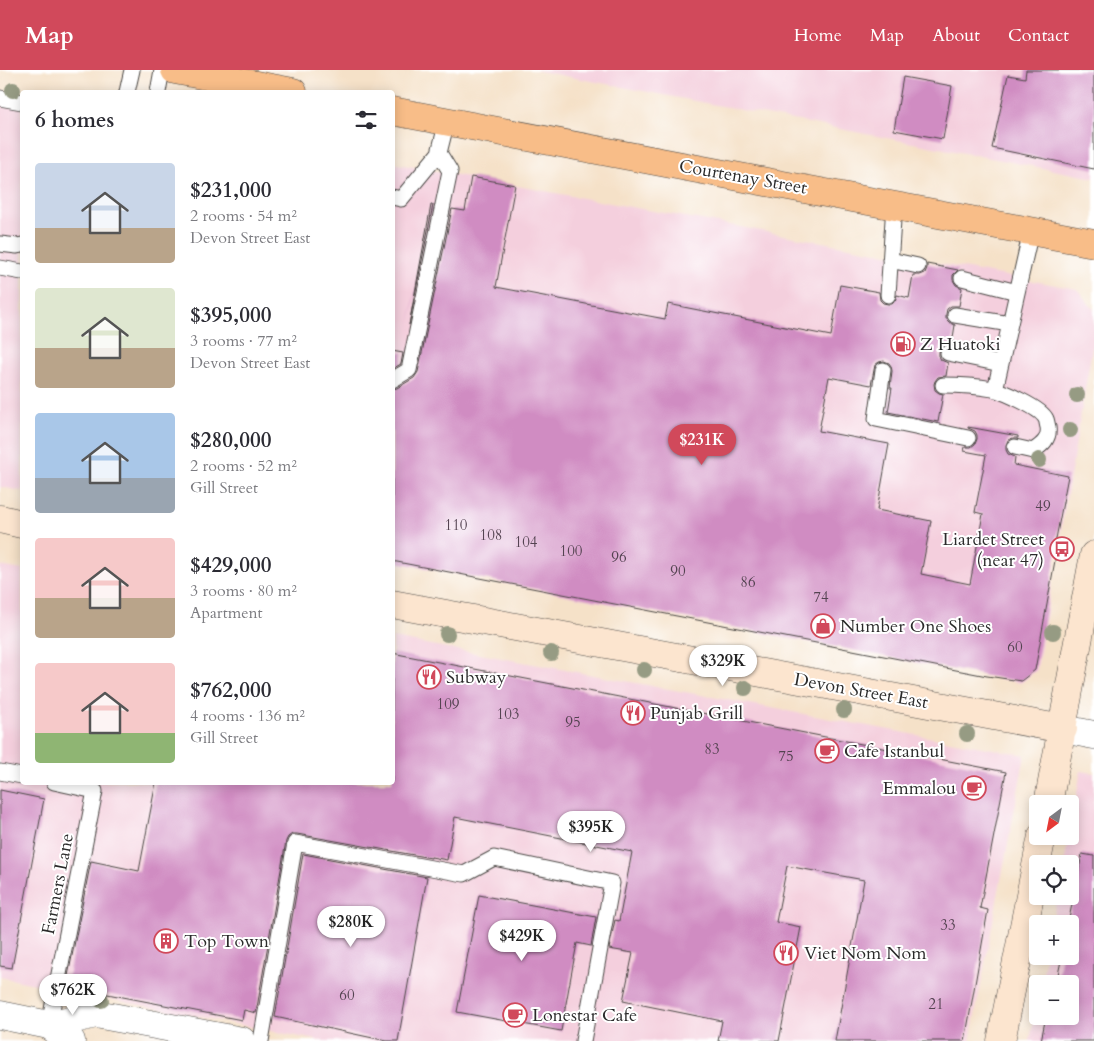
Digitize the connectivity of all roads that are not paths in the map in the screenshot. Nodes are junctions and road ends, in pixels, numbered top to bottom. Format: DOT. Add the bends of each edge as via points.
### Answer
graph roads {
  1 [pos="132,70"];
  2 [pos="162,70"];
  3 [pos="175,70"];
  4 [pos="127,90"];
  5 [pos="158,90"];
  6 [pos="282,90"];
  7 [pos="0,98"];
  8 [pos="20,102"];
  9 [pos="395,112"];
  10 [pos="447,121"];
  11 [pos="438,153"];
  12 [pos="395,198"];
  13 [pos="894,205"];
  14 [pos="1032,231"];
  15 [pos="1094,242"];
  16 [pos="0,244"];
  17 [pos="20,245"];
  18 [pos="890,260"];
  19 [pos="918,266"];
  20 [pos="0,268"];
  21 [pos="20,272"];
  22 [pos="962,278"];
  23 [pos="1017,292"];
  24 [pos="888,295"];
  25 [pos="954,315"];
  26 [pos="1010,324"];
  27 [pos="948,353"];
  28 [pos="1001,364"];
  29 [pos="882,375"];
  30 [pos="395,378"];
  31 [pos="942,385"];
  32 [pos="995,390"];
  33 [pos="968,438"];
  34 [pos="1016,447"];
  35 [pos="0,519"];
  36 [pos="20,524"];
  37 [pos="1094,555"];
  38 [pos="395,605"];
  39 [pos="1063,728"];
  40 [pos="1094,735"];
  41 [pos="0,772"];
  42 [pos="20,776"];
  43 [pos="68,785"];
  44 [pos="1050,795"];
  45 [pos="1040,845"];
  46 [pos="0,1015"];
  47 [pos="50,1025"];
  48 [pos="71,1041"];
  49 [pos="242,1041"];
  50 [pos="261,1041"];
  51 [pos="583,1041"];
  52 [pos="1001,1041"];
  1 -- 4 [label="lane"];
  2 -- 5 [label="lane"];
  3 -- 6 [label="main road"];
  7 -- 8 [label="lane"];
  9 -- 10 [label="main road, Courtenay Street"];
  10 -- 11 [label="lane"];
  10 -- 13 [label="main road, Courtenay Street"];
  11 -- 12 [label="lane" via="401,199"];
  11 -- 30 [label="lane" via="450,171 409,370"];
  13 -- 14 [label="main road, Courtenay Street"];
  13 -- 18 [label="lane"];
  14 -- 15 [label="main road, Courtenay Street"];
  14 -- 23 [label="lane"];
  16 -- 17 [label="lane"];
  18 -- 19 [label="lane"];
  18 -- 24 [label="lane"];
  20 -- 21 [label="lane"];
  22 -- 23 [label="lane"];
  23 -- 26 [label="lane"];
  25 -- 26 [label="lane"];
  26 -- 28 [label="lane"];
  27 -- 28 [label="lane"];
  28 -- 32 [label="lane"];
  29 -- 33 [label="lane" via="876,419"];
  31 -- 32 [label="lane"];
  32 -- 34 [label="lane" via="1036,409 1046,419 1048,432 1044,444 1033,451"];
  35 -- 36 [label="street"];
  37 -- 39 [label="street"];
  38 -- 39 [label="street, Devon Street East"];
  39 -- 40 [label="street, Devon Street East"];
  39 -- 44 [label="street"];
  41 -- 42 [label="lane"];
  43 -- 47 [label="lane, Farmers Lane" via="95,791"];
  45 -- 52 [label="street"];
  46 -- 47 [label="street"];
  47 -- 48 [label="street"];
  47 -- 49 [label="street" via="96,1014"];
  50 -- 51 [label="lane" via="295,843 464,874 494,858 612,883"];
}
